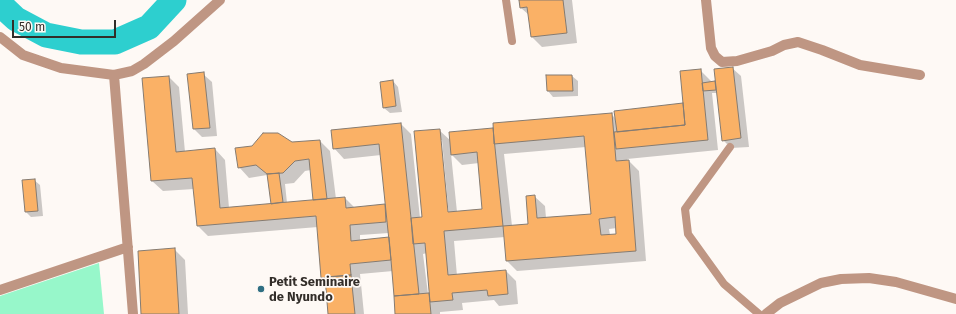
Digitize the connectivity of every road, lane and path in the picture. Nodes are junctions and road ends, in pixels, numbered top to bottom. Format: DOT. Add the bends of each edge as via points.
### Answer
graph roads {
  1 [pos="220,0"];
  2 [pos="506,0"];
  3 [pos="706,0"];
  4 [pos="0,37"];
  5 [pos="512,41"];
  6 [pos="114,75"];
  7 [pos="920,75"];
  8 [pos="730,147"];
  9 [pos="128,247"];
  10 [pos="0,290"];
  11 [pos="956,300"];
  12 [pos="133,314"];
  13 [pos="759,314"];
  14 [pos="766,314"];
  1 -- 6 [label="street" via="144,64 132,71"];
  2 -- 5 [label="lane"];
  3 -- 7 [label="street" via="711,48 722,62 737,61 798,42 860,65"];
  4 -- 6 [label="street" via="24,55 61,68"];
  6 -- 9 [label="street"];
  8 -- 13 [label="lane" via="685,209 688,234 724,284"];
  9 -- 10 [label="street"];
  9 -- 12 [label="street"];
  11 -- 14 [label="street" via="896,282 869,278 841,279 821,283 780,303"];
}
